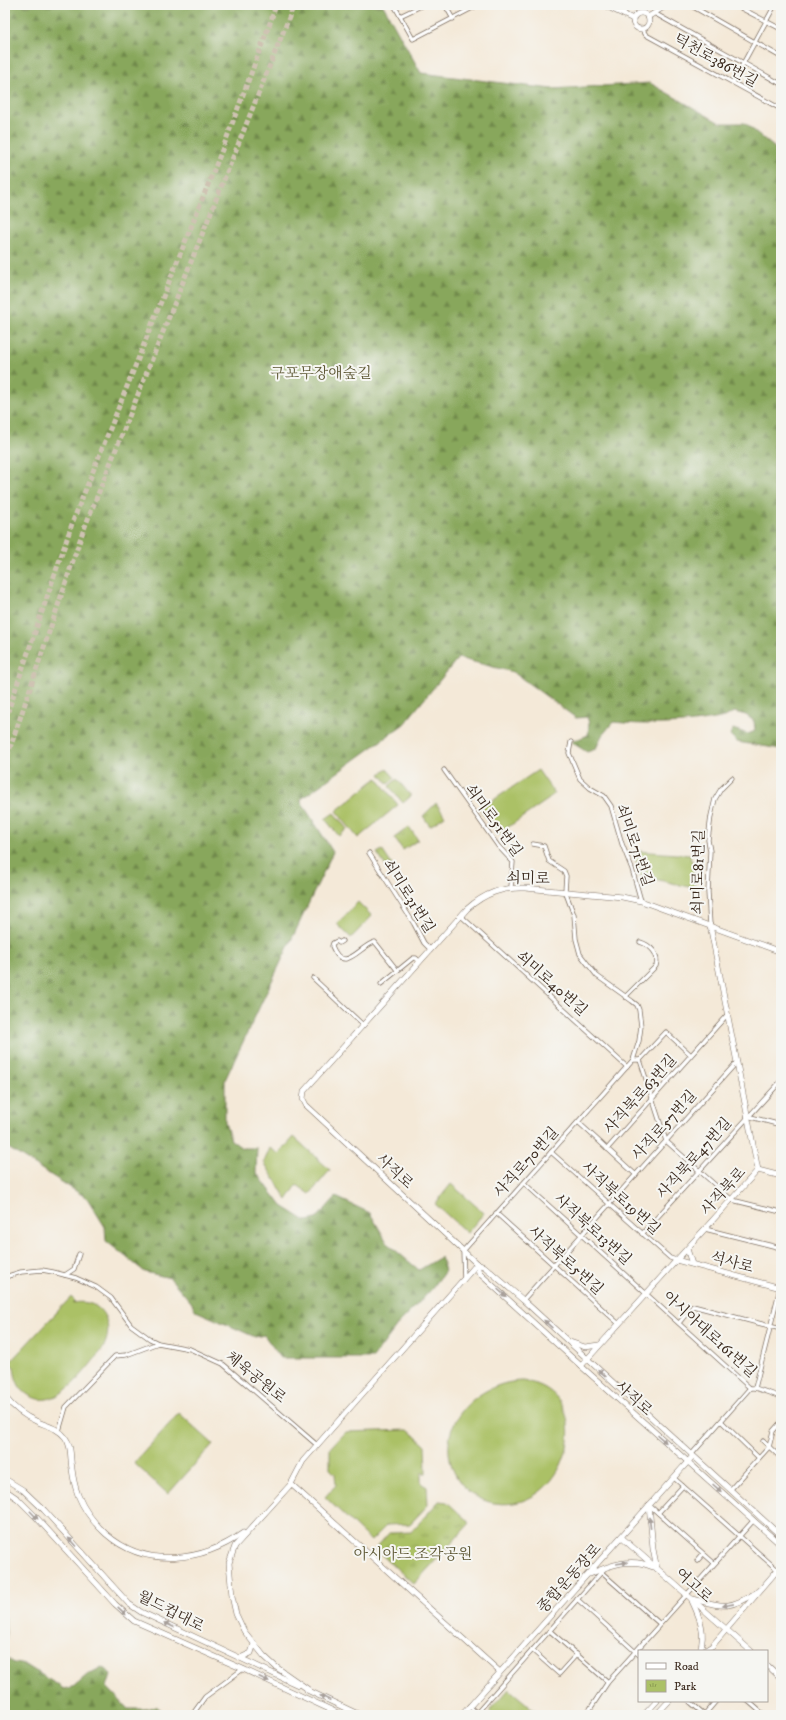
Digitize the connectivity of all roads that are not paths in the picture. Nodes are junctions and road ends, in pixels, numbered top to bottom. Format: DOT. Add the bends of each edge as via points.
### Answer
graph roads {
  1 [pos="394,5"];
  2 [pos="422,5"];
  3 [pos="445,5"];
  4 [pos="478,5"];
  5 [pos="604,5"];
  6 [pos="619,5"];
  7 [pos="667,5"];
  8 [pos="690,5"];
  9 [pos="735,5"];
  10 [pos="776,5"];
  11 [pos="654,13"];
  12 [pos="626,15"];
  13 [pos="400,16"];
  14 [pos="648,17"];
  15 [pos="633,18"];
  16 [pos="453,19"];
  17 [pos="766,21"];
  18 [pos="642,29"];
  19 [pos="781,29"];
  20 [pos="755,41"];
  21 [pos="781,57"];
  22 [pos="744,62"];
  23 [pos="733,82"];
  24 [pos="781,84"];
  25 [pos="781,109"];
  26 [pos="571,742"];
  27 [pos="444,770"];
  28 [pos="732,778"];
  29 [pos="533,844"];
  30 [pos="368,853"];
  31 [pos="511,887"];
  32 [pos="565,892"];
  33 [pos="641,901"];
  34 [pos="461,916"];
  35 [pos="710,925"];
  36 [pos="342,941"];
  37 [pos="640,942"];
  38 [pos="431,950"];
  39 [pos="781,952"];
  40 [pos="420,962"];
  41 [pos="397,970"];
  42 [pos="313,978"];
  43 [pos="381,984"];
  44 [pos="625,997"];
  45 [pos="727,1015"];
  46 [pos="363,1025"];
  47 [pos="691,1055"];
  48 [pos="633,1060"];
  49 [pos="640,1060"];
  50 [pos="737,1062"];
  51 [pos="627,1067"];
  52 [pos="781,1080"];
  53 [pos="304,1091"];
  54 [pos="653,1098"];
  55 [pos="747,1116"];
  56 [pos="578,1122"];
  57 [pos="781,1125"];
  58 [pos="666,1141"];
  59 [pos="607,1149"];
  60 [pos="551,1152"];
  61 [pos="699,1170"];
  62 [pos="758,1170"];
  63 [pos="636,1175"];
  64 [pos="781,1176"];
  65 [pos="524,1183"];
  66 [pos="732,1200"];
  67 [pos="609,1205"];
  68 [pos="781,1212"];
  69 [pos="496,1214"];
  70 [pos="705,1229"];
  71 [pos="642,1234"];
  72 [pos="582,1235"];
  73 [pos="781,1248"];
  74 [pos="687,1249"];
  75 [pos="463,1251"];
  76 [pos="79,1254"];
  77 [pos="676,1260"];
  78 [pos="478,1264"];
  79 [pos="692,1264"];
  80 [pos="554,1266"];
  81 [pos="65,1275"];
  82 [pos="5,1277"];
  83 [pos="464,1280"];
  84 [pos="781,1287"];
  85 [pos="647,1293"];
  86 [pos="523,1300"];
  87 [pos="679,1323"];
  88 [pos="619,1324"];
  89 [pos="771,1326"];
  90 [pos="781,1328"];
  91 [pos="565,1340"];
  92 [pos="158,1343"];
  93 [pos="600,1345"];
  94 [pos="587,1360"];
  95 [pos="581,1366"];
  96 [pos="750,1388"];
  97 [pos="755,1388"];
  98 [pos="5,1397"];
  99 [pos="781,1397"];
  100 [pos="721,1421"];
  101 [pos="781,1422"];
  102 [pos="59,1431"];
  103 [pos="763,1441"];
  104 [pos="317,1445"];
  105 [pos="769,1447"];
  106 [pos="781,1452"];
  107 [pos="692,1455"];
  108 [pos="780,1457"];
  109 [pos="759,1458"];
  110 [pos="688,1462"];
  111 [pos="674,1478"];
  112 [pos="5,1479"];
  113 [pos="291,1484"];
  114 [pos="683,1486"];
  115 [pos="5,1490"];
  116 [pos="730,1490"];
  117 [pos="649,1505"];
  118 [pos="658,1514"];
  119 [pos="753,1521"];
  120 [pos="249,1529"];
  121 [pos="740,1536"];
  122 [pos="781,1536"];
  123 [pos="621,1537"];
  124 [pos="781,1545"];
  125 [pos="703,1554"];
  126 [pos="697,1561"];
  127 [pos="714,1563"];
  128 [pos="607,1566"];
  129 [pos="658,1569"];
  130 [pos="780,1570"];
  131 [pos="601,1572"];
  132 [pos="588,1574"];
  133 [pos="763,1589"];
  134 [pos="686,1594"];
  135 [pos="577,1599"];
  136 [pos="691,1599"];
  137 [pos="660,1624"];
  138 [pos="726,1630"];
  139 [pos="550,1631"];
  140 [pos="254,1644"];
  141 [pos="711,1648"];
  142 [pos="532,1650"];
  143 [pos="700,1650"];
  144 [pos="750,1650"];
  145 [pos="635,1651"];
  146 [pos="576,1654"];
  147 [pos="638,1654"];
  148 [pos="240,1658"];
  149 [pos="768,1666"];
  150 [pos="243,1669"];
  151 [pos="500,1672"];
  152 [pos="781,1678"];
  153 [pos="608,1682"];
  154 [pos="309,1690"];
  155 [pos="656,1702"];
  156 [pos="668,1702"];
  157 [pos="690,1702"];
  158 [pos="715,1702"];
  159 [pos="749,1702"];
  160 [pos="469,1706"];
  161 [pos="590,1711"];
  162 [pos="462,1714"];
  163 [pos="477,1714"];
  164 [pos="192,1715"];
  165 [pos="342,1715"];
  166 [pos="360,1715"];
  167 [pos="586,1715"];
  168 [pos="595,1715"];
  169 [pos="644,1715"];
  170 [pos="656,1715"];
  171 [pos="704,1715"];
  172 [pos="764,1715"];
  1 -- 13 [label="street"];
  2 -- 13 [label="street"];
  3 -- 16 [label="street"];
  4 -- 16 [label="street"];
  5 -- 12 [label="main road"];
  6 -- 12 [label="street"];
  7 -- 11 [label="main road"];
  8 -- 20 [label="street"];
  9 -- 17 [label="street"];
  10 -- 17 [label="street"];
  11 -- 14 [label="main road"];
  11 -- 22 [label="street"];
  12 -- 15 [label="main road"];
  13 -- 16 [label="street" via="414,39"];
  14 -- 15 [label="main road" via="642,13 636,14"];
  14 -- 18 [label="main road" via="648,24"];
  15 -- 18 [label="main road" via="635,26"];
  17 -- 19 [label="street"];
  17 -- 20 [label="street"];
  18 -- 23 [label="street, 덕천로386번길" via="646,34"];
  20 -- 21 [label="street"];
  20 -- 22 [label="street"];
  22 -- 23 [label="street"];
  22 -- 24 [label="street"];
  23 -- 25 [label="street, 덕천로386번길"];
  26 -- 33 [label="street, 쇠미로71번길" via="569,753 580,779 604,796 611,806"];
  27 -- 31 [label="street, 쇠미로51번길" via="498,846 513,862"];
  28 -- 35 [label="street, 쇠미로81번길" via="715,799 710,822"];
  29 -- 32 [label="street" via="544,846 549,861 564,871"];
  30 -- 38 [label="street, 쇠미로31번길" via="424,943"];
  31 -- 32 [label="main road, 쇠미로"];
  31 -- 34 [label="main road, 쇠미로" via="489,893"];
  32 -- 33 [label="main road, 쇠미로"];
  32 -- 44 [label="street" via="574,915 580,954 597,976"];
  33 -- 35 [label="main road, 쇠미로"];
  34 -- 38 [label="main road, 쇠미로"];
  34 -- 51 [label="street, 쇠미로40번길"];
  35 -- 39 [label="main road, 쇠미로"];
  35 -- 45 [label="main road, 사직북로"];
  36 -- 41 [label="street" via="333,943 337,955 347,959 375,942"];
  37 -- 44 [label="street" via="651,947 657,963"];
  38 -- 40 [label="main road, 쇠미로"];
  40 -- 41 [label="street" via="413,958"];
  40 -- 46 [label="main road, 쇠미로"];
  41 -- 43 [label="street"];
  42 -- 46 [label="street"];
  44 -- 48 [label="street" via="636,1005 640,1015 639,1041"];
  45 -- 47 [label="street, 사직북로63번길"];
  45 -- 50 [label="main road, 사직북로"];
  46 -- 53 [label="main road, 쇠미로"];
  47 -- 49 [label="street, 사직북로63번길" via="666,1032"];
  47 -- 54 [label="street, 사직북로63번길"];
  48 -- 49 [label="street"];
  48 -- 51 [label="street, 사직로70번길"];
  49 -- 54 [label="street"];
  50 -- 55 [label="main road, 사직북로"];
  50 -- 58 [label="street, 사직로57번길"];
  51 -- 56 [label="street, 사직로70번길"];
  52 -- 55 [label="street, 사직북로47번길"];
  53 -- 75 [label="main road, 사직로" via="303,1099 306,1105"];
  54 -- 58 [label="street"];
  54 -- 59 [label="street, 사직북로63번길"];
  55 -- 57 [label="street"];
  55 -- 61 [label="street, 사직북로47번길"];
  55 -- 62 [label="main road, 사직북로"];
  56 -- 59 [label="street"];
  56 -- 60 [label="street, 사직로70번길"];
  58 -- 61 [label="street"];
  58 -- 63 [label="street, 사직로57번길"];
  59 -- 63 [label="street"];
  60 -- 65 [label="street, 사직로70번길"];
  60 -- 67 [label="street, 사직북로19번길"];
  61 -- 66 [label="street"];
  61 -- 71 [label="street, 사직북로47번길"];
  62 -- 64 [label="main road"];
  62 -- 66 [label="main road, 사직북로"];
  63 -- 67 [label="street, 사직로57번길"];
  65 -- 69 [label="street, 사직로70번길"];
  65 -- 72 [label="street, 사직북로13번길"];
  66 -- 68 [label="street"];
  66 -- 70 [label="main road, 사직북로"];
  67 -- 71 [label="street, 사직북로19번길"];
  67 -- 72 [label="street, 사직로57번길"];
  69 -- 75 [label="street, 사직로70번길"];
  69 -- 80 [label="street, 사직북로5번길"];
  70 -- 73 [label="street"];
  70 -- 74 [label="main road, 사직북로"];
  71 -- 77 [label="street, 사직북로19번길" via="670,1258"];
  72 -- 80 [label="street, 사직로57번길"];
  72 -- 85 [label="street, 사직북로13번길"];
  74 -- 77 [label="main road, 사직북로"];
  74 -- 79 [label="main road"];
  75 -- 78 [label="main road, 사직로"];
  75 -- 83 [label="street"];
  76 -- 81 [label="street" via="74,1269"];
  77 -- 79 [label="main road, 석사로"];
  77 -- 85 [label="main road, 사직북로"];
  78 -- 83 [label="main road"];
  78 -- 86 [label="main road, 사직로" via="485,1267"];
  78 -- 95 [label="main road, 사직로, one-way" via="479,1272"];
  79 -- 84 [label="main road, 석사로"];
  80 -- 86 [label="street, 사직로57번길"];
  80 -- 88 [label="street, 사직북로5번길"];
  81 -- 82 [label="street, 체육공원로" via="42,1270"];
  81 -- 92 [label="street, 체육공원로" via="104,1292 131,1325"];
  83 -- 104 [label="main road"];
  84 -- 89 [label="street"];
  85 -- 87 [label="street, 아시아대로161번길"];
  85 -- 88 [label="main road, 사직북로"];
  91 -- 86 [label="main road, 사직로, one-way"];
  87 -- 89 [label="street" via="693,1306"];
  87 -- 96 [label="street, 아시아대로161번길"];
  88 -- 93 [label="main road, 사직북로"];
  89 -- 90 [label="street"];
  89 -- 97 [label="street"];
  91 -- 93 [label="main road" via="585,1347"];
  91 -- 94 [label="main road, 사직로"];
  92 -- 102 [label="street" via="126,1355 115,1356 66,1407"];
  92 -- 104 [label="street, 체육공원로" via="190,1349 223,1364"];
  93 -- 94 [label="main road, 사직북로"];
  94 -- 95 [label="main road, 사직북로"];
  107 -- 94 [label="main road, 사직로, one-way"];
  95 -- 110 [label="main road, 사직로, one-way"];
  96 -- 97 [label="street, 아시아대로161번길"];
  96 -- 100 [label="street"];
  97 -- 99 [label="street, 아시아대로161번길"];
  98 -- 102 [label="main road" via="26,1415"];
  100 -- 107 [label="street"];
  100 -- 109 [label="street"];
  101 -- 105 [label="street" via="773,1432"];
  102 -- 120 [label="main road" via="70,1447 78,1496 92,1518 111,1538 127,1549 157,1557 182,1558 210,1551"];
  103 -- 105 [label="street"];
  104 -- 113 [label="main road" via="303,1461"];
  105 -- 108 [label="street"];
  105 -- 109 [label="street"];
  106 -- 108 [label="street"];
  107 -- 110 [label="main road, 종합운동장로"];
  107 -- 116 [label="main road, 사직로"];
  109 -- 116 [label="street"];
  110 -- 111 [label="main road, 종합운동장로"];
  110 -- 119 [label="main road, 사직로, one-way"];
  111 -- 114 [label="street"];
  111 -- 117 [label="main road, 종합운동장로"];
  148 -- 112 [label="main road, 월드컵대로, one-way" via="141,1612 130,1604 44,1510 23,1490"];
  113 -- 120 [label="main road"];
  113 -- 151 [label="main road"];
  114 -- 118 [label="street"];
  114 -- 121 [label="street"];
  115 -- 150 [label="main road, 월드컵대로, one-way" via="36,1517 126,1616"];
  116 -- 122 [label="main road, 사직로"];
  117 -- 118 [label="street"];
  117 -- 123 [label="main road, 종합운동장로"];
  129 -- 117 [label="main road, one-way" via="653,1549"];
  118 -- 125 [label="street"];
  119 -- 121 [label="street"];
  119 -- 124 [label="main road, 사직로"];
  120 -- 140 [label="main road" via="235,1546 229,1563 236,1614"];
  121 -- 127 [label="street"];
  121 -- 130 [label="street"];
  123 -- 129 [label="main road, 여고로"];
  123 -- 132 [label="main road, 종합운동장로"];
  125 -- 126 [label="street"];
  125 -- 127 [label="street"];
  127 -- 134 [label="street"];
  128 -- 129 [label="main road, one-way" via="628,1562 646,1564"];
  128 -- 131 [label="street, 종합운동장로"];
  128 -- 132 [label="main road"];
  129 -- 134 [label="main road, 여고로"];
  130 -- 133 [label="main road"];
  131 -- 135 [label="street, 종합운동장로"];
  131 -- 137 [label="street"];
  132 -- 151 [label="main road, 종합운동장로"];
  133 -- 136 [label="main road, one-way" via="725,1607"];
  133 -- 138 [label="main road"];
  134 -- 136 [label="main road, 여고로"];
  134 -- 137 [label="street"];
  135 -- 139 [label="street, 종합운동장로"];
  135 -- 145 [label="street"];
  136 -- 138 [label="main road, 여고로"];
  136 -- 143 [label="main road" via="702,1627"];
  137 -- 145 [label="street"];
  138 -- 141 [label="main road"];
  138 -- 144 [label="main road, 여고로"];
  139 -- 142 [label="street, 종합운동장로"];
  139 -- 146 [label="street"];
  140 -- 148 [label="main road" via="251,1652"];
  140 -- 154 [label="main road" via="276,1667"];
  142 -- 146 [label="street" via="559,1674"];
  142 -- 163 [label="street, 종합운동장로"];
  145 -- 147 [label="street"];
  145 -- 153 [label="street"];
  146 -- 153 [label="street"];
  148 -- 154 [label="main road, 월드컵대로"];
  149 -- 152 [label="main road"];
  150 -- 164 [label="street" via="206,1698"];
  150 -- 165 [label="main road, 월드컵대로, one-way"];
  151 -- 160 [label="main road, 종합운동장로"];
  153 -- 161 [label="street"];
  166 -- 154 [label="main road, 월드컵대로, one-way"];
  155 -- 169 [label="main road"];
  156 -- 170 [label="main road"];
  157 -- 171 [label="street"];
  158 -- 171 [label="street"];
  159 -- 172 [label="street"];
  160 -- 162 [label="main road, 종합운동장로"];
  160 -- 163 [label="street"];
  161 -- 167 [label="street"];
  161 -- 168 [label="street"];
}
